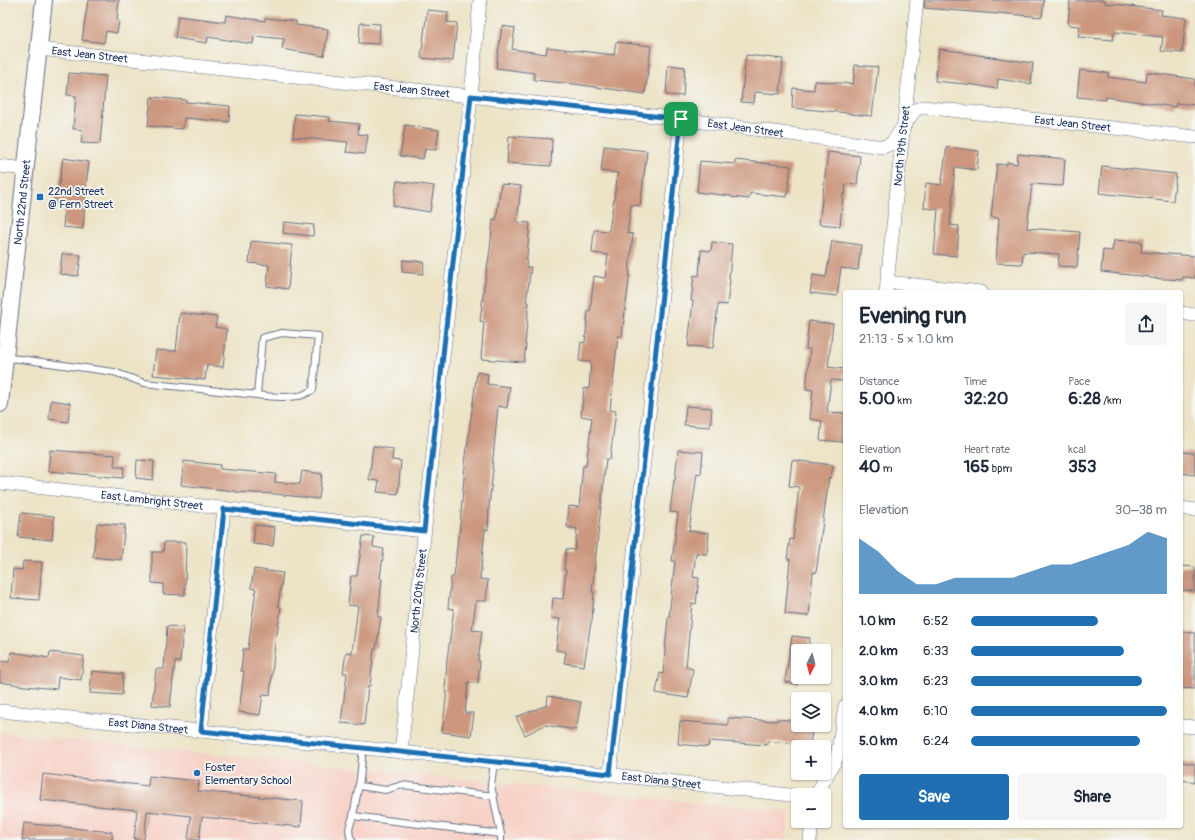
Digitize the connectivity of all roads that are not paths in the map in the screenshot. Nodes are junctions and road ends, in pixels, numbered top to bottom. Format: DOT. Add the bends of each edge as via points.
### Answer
graph roads {
  1 [pos="44,0"];
  2 [pos="480,0"];
  3 [pos="917,0"];
  4 [pos="39,49"];
  5 [pos="471,96"];
  6 [pos="681,119"];
  7 [pos="903,128"];
  8 [pos="1195,138"];
  9 [pos="0,166"];
  10 [pos="25,169"];
  11 [pos="886,287"];
  12 [pos="943,290"];
  13 [pos="1183,313"];
  14 [pos="1195,315"];
  15 [pos="5,358"];
  16 [pos="257,395"];
  17 [pos="0,404"];
  18 [pos="0,482"];
  19 [pos="1183,508"];
  20 [pos="224,509"];
  21 [pos="1195,510"];
  22 [pos="424,531"];
  23 [pos="0,711"];
  24 [pos="843,719"];
  25 [pos="1183,726"];
  26 [pos="1195,727"];
  27 [pos="201,731"];
  28 [pos="363,748"];
  29 [pos="400,752"];
  30 [pos="494,762"];
  31 [pos="610,774"];
  32 [pos="359,786"];
  33 [pos="820,788"];
  34 [pos="791,795"];
  35 [pos="494,796"];
  36 [pos="353,816"];
  37 [pos="811,828"];
  38 [pos="501,837"];
  39 [pos="352,840"];
  40 [pos="810,840"];
  1 -- 4 [label="street, North 22nd Street"];
  2 -- 5 [label="street, North 20th Street"];
  3 -- 7 [label="street, North 19th Street"];
  4 -- 5 [label="street, East Jean Street"];
  4 -- 10 [label="street, North 22nd Street"];
  5 -- 6 [label="street, East Jean Street"];
  5 -- 22 [label="street, North 20th Street"];
  6 -- 7 [label="street, East Jean Street" via="883,147 891,144"];
  6 -- 31 [label="street"];
  7 -- 8 [label="street, East Jean Street" via="915,110 923,106"];
  7 -- 11 [label="street, North 19th Street"];
  9 -- 10 [label="street"];
  10 -- 15 [label="street, North 22nd Street"];
  11 -- 12 [label="street"];
  13 -- 14 [label="street"];
  15 -- 16 [label="lane" via="114,372 144,383"];
  15 -- 17 [label="street, North 22nd Street"];
  16 -- 16 [label="lane" via="299,396 313,390 318,336 282,333 262,338"];
  18 -- 20 [label="street, East Lambright Street"];
  19 -- 21 [label="street"];
  20 -- 22 [label="street, East Lambright Street"];
  20 -- 27 [label="street"];
  22 -- 29 [label="street, North 20th Street"];
  23 -- 27 [label="street, East Diana Street"];
  24 -- 33 [label="street" via="837,757"];
  25 -- 26 [label="street"];
  27 -- 28 [label="street, East Diana Street"];
  28 -- 29 [label="street, East Diana Street"];
  28 -- 32 [label="lane"];
  29 -- 30 [label="street, East Diana Street"];
  30 -- 31 [label="street, East Diana Street"];
  30 -- 35 [label="lane" via="491,785"];
  31 -- 34 [label="street, East Diana Street"];
  32 -- 35 [label="lane" via="386,790 402,785"];
  32 -- 36 [label="lane"];
  35 -- 38 [label="lane"];
  36 -- 38 [label="lane"];
  36 -- 39 [label="lane" via="349,829"];
  37 -- 40 [label="street"];
}
